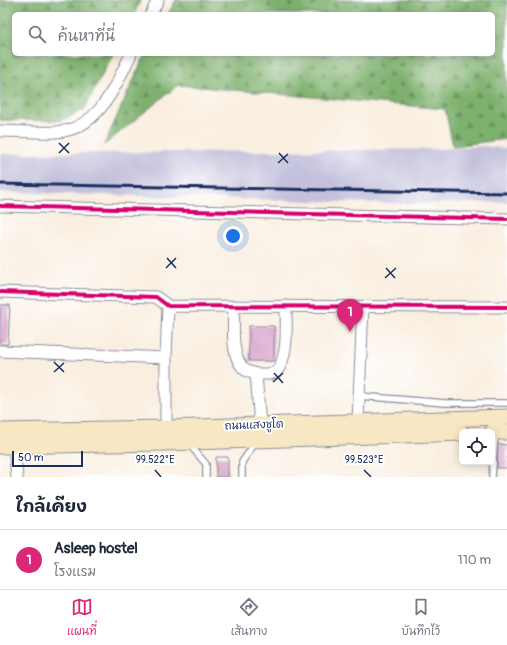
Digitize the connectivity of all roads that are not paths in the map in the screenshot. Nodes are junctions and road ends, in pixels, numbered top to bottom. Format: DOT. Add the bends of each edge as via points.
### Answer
graph roads {
  1 [pos="158,0"];
  2 [pos="152,12"];
  3 [pos="130,56"];
  4 [pos="0,131"];
  5 [pos="0,206"];
  6 [pos="507,219"];
  7 [pos="0,292"];
  8 [pos="168,306"];
  9 [pos="234,306"];
  10 [pos="286,306"];
  11 [pos="363,306"];
  12 [pos="507,307"];
  13 [pos="0,351"];
  14 [pos="166,358"];
  15 [pos="256,374"];
  16 [pos="359,396"];
  17 [pos="507,403"];
  18 [pos="507,417"];
  19 [pos="358,421"];
  20 [pos="316,423"];
  21 [pos="260,425"];
  22 [pos="166,428"];
  23 [pos="0,431"];
  24 [pos="498,432"];
  25 [pos="459,433"];
  26 [pos="315,438"];
  27 [pos="257,440"];
  28 [pos="188,442"];
  29 [pos="163,443"];
  30 [pos="7,447"];
  31 [pos="17,477"];
  32 [pos="206,477"];
  33 [pos="242,477"];
  34 [pos="492,477"];
  1 -- 2 [label="street"];
  3 -- 4 [label="street" via="113,91 99,112 79,127 57,132"];
  5 -- 6 [label="street"];
  7 -- 8 [label="street" via="156,297"];
  8 -- 9 [label="street"];
  8 -- 14 [label="street"];
  9 -- 10 [label="street"];
  9 -- 15 [label="street" via="234,346 237,357 246,370"];
  10 -- 11 [label="street"];
  10 -- 15 [label="street" via="282,363 276,372"];
  11 -- 12 [label="street"];
  11 -- 16 [label="street"];
  13 -- 14 [label="street"];
  14 -- 22 [label="street"];
  15 -- 21 [label="street"];
  16 -- 17 [label="lane" via="445,403"];
  16 -- 19 [label="street"];
  18 -- 19 [label="main road, ถนนแสงชูโต"];
  19 -- 20 [label="main road, ถนนแสงชูโต"];
  20 -- 21 [label="main road, ถนนแสงชูโต"];
  20 -- 26 [label="main road"];
  21 -- 22 [label="main road, ถนนแสงชูโต"];
  22 -- 23 [label="main road, ถนนแสงชูโต"];
  22 -- 29 [label="main road"];
  24 -- 34 [label="lane"];
  25 -- 26 [label="main road, ถนนแสงชูโต"];
  26 -- 27 [label="main road, ถนนแสงชูโต"];
  27 -- 28 [label="main road, ถนนแสงชูโต"];
  27 -- 33 [label="lane" via="242,462"];
  28 -- 29 [label="main road, ถนนแสงชูโต"];
  28 -- 32 [label="lane" via="206,464"];
  29 -- 30 [label="main road, ถนนแสงชูโต"];
  30 -- 31 [label="street"];
}
